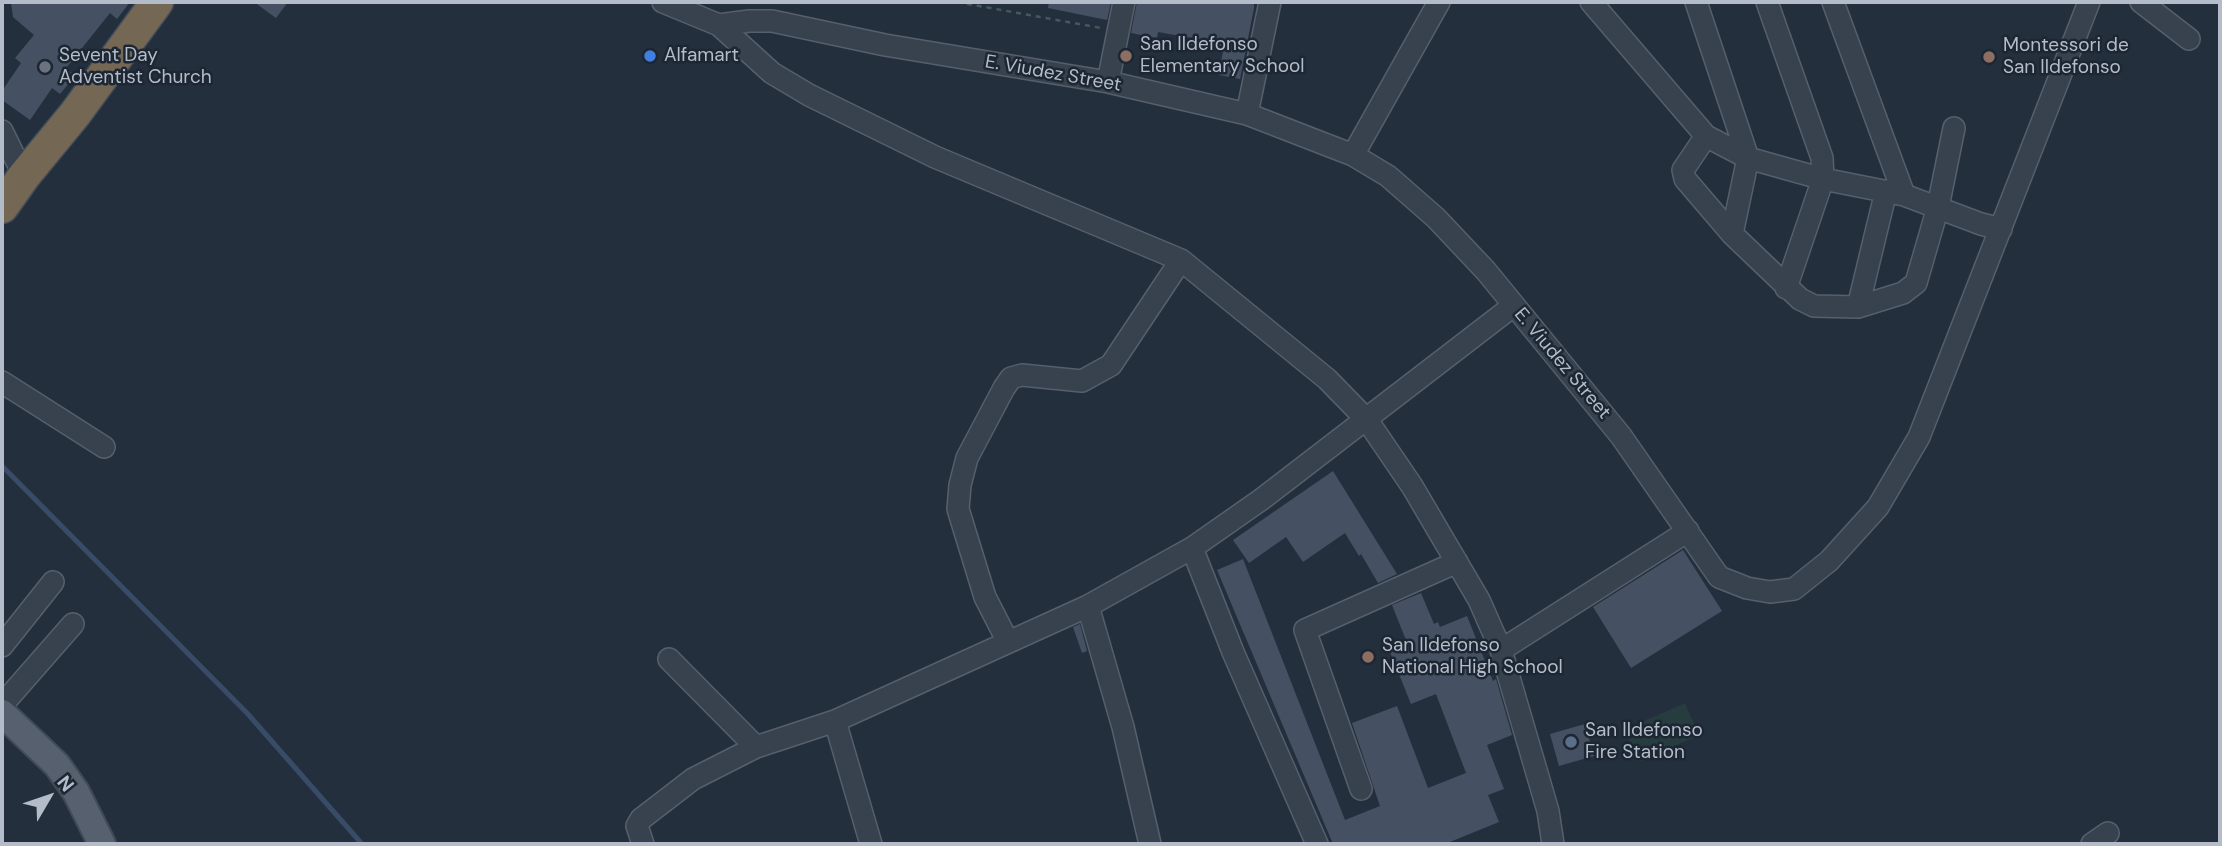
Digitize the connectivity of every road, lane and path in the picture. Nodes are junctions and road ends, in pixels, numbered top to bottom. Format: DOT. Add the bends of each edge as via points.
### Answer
graph roads {
  1 [pos="157,2"];
  2 [pos="663,2"];
  3 [pos="957,2"];
  4 [pos="1125,2"];
  5 [pos="1270,2"];
  6 [pos="1439,2"];
  7 [pos="1591,2"];
  8 [pos="1696,2"];
  9 [pos="1766,2"];
  10 [pos="1833,2"];
  11 [pos="2089,2"];
  12 [pos="2141,2"];
  13 [pos="719,25"];
  14 [pos="1118,32"];
  15 [pos="2189,39"];
  16 [pos="1108,82"];
  17 [pos="1247,114"];
  18 [pos="1954,128"];
  19 [pos="2,131"];
  20 [pos="1706,136"];
  21 [pos="1353,155"];
  22 [pos="1748,158"];
  23 [pos="24,176"];
  24 [pos="1823,179"];
  25 [pos="1895,193"];
  26 [pos="1938,206"];
  27 [pos="2,207"];
  28 [pos="2001,229"];
  29 [pos="1732,234"];
  30 [pos="1181,260"];
  31 [pos="1786,288"];
  32 [pos="1513,306"];
  33 [pos="1858,307"];
  34 [pos="2,382"];
  35 [pos="1367,420"];
  36 [pos="104,446"];
  37 [pos="1688,531"];
  38 [pos="1192,548"];
  39 [pos="1457,562"];
  40 [pos="53,582"];
  41 [pos="1088,606"];
  42 [pos="73,624"];
  43 [pos="1008,642"];
  44 [pos="2,646"];
  45 [pos="1502,650"];
  46 [pos="669,659"];
  47 [pos="2,705"];
  48 [pos="2,713"];
  49 [pos="835,722"];
  50 [pos="757,747"];
  51 [pos="1361,789"];
  52 [pos="102,844"];
  53 [pos="643,844"];
  54 [pos="871,844"];
  55 [pos="1150,844"];
  56 [pos="1317,844"];
  57 [pos="1553,844"];
  1 -- 23 [label="highway"];
  2 -- 13 [label="street, E. Viudez Street"];
  3 -- 14 [label="path"];
  4 -- 14 [label="street"];
  5 -- 17 [label="street"];
  6 -- 21 [label="street"];
  7 -- 20 [label="street"];
  8 -- 22 [label="street"];
  9 -- 24 [label="street" via="1822,158"];
  10 -- 25 [label="street"];
  11 -- 28 [label="street, E. Viudez Street"];
  12 -- 15 [label="street"];
  13 -- 16 [label="street, E. Viudez Street" via="772,21"];
  13 -- 30 [label="street" via="772,73 809,96 935,157"];
  14 -- 16 [label="street"];
  16 -- 17 [label="street, E. Viudez Street"];
  17 -- 21 [label="street, E. Viudez Street"];
  18 -- 26 [label="street"];
  19 -- 23 [label="street"];
  20 -- 22 [label="street"];
  20 -- 29 [label="street" via="1684,170 1685,179"];
  21 -- 32 [label="street, E. Viudez Street" via="1388,176 1436,218"];
  22 -- 24 [label="street"];
  22 -- 29 [label="street"];
  23 -- 27 [label="highway"];
  24 -- 25 [label="street"];
  24 -- 31 [label="street"];
  25 -- 26 [label="street"];
  25 -- 33 [label="street"];
  26 -- 28 [label="street"];
  26 -- 33 [label="street" via="1916,283 1903,293"];
  28 -- 37 [label="street, E. Viudez Street" via="1919,437 1878,507 1829,561 1794,589 1770,592 1747,588 1719,577"];
  29 -- 31 [label="street"];
  30 -- 35 [label="street" via="1327,379"];
  30 -- 43 [label="street" via="1111,365 1082,382 1022,374 1011,378 967,458 957,509 985,597"];
  31 -- 33 [label="street" via="1814,306"];
  32 -- 35 [label="street"];
  32 -- 37 [label="street, E. Viudez Street" via="1621,436"];
  34 -- 36 [label="street"];
  35 -- 38 [label="street"];
  35 -- 39 [label="street"];
  37 -- 45 [label="street"];
  38 -- 41 [label="street"];
  38 -- 56 [label="street"];
  39 -- 45 [label="street"];
  39 -- 51 [label="street" via="1306,630"];
  40 -- 44 [label="street"];
  41 -- 43 [label="street"];
  41 -- 55 [label="street"];
  42 -- 47 [label="street"];
  43 -- 49 [label="street"];
  45 -- 57 [label="street" via="1548,811"];
  46 -- 50 [label="street"];
  48 -- 52 [label="main road" via="58,765"];
  49 -- 50 [label="street"];
  49 -- 54 [label="street"];
  50 -- 53 [label="street" via="693,779 650,810 637,826"];
}
